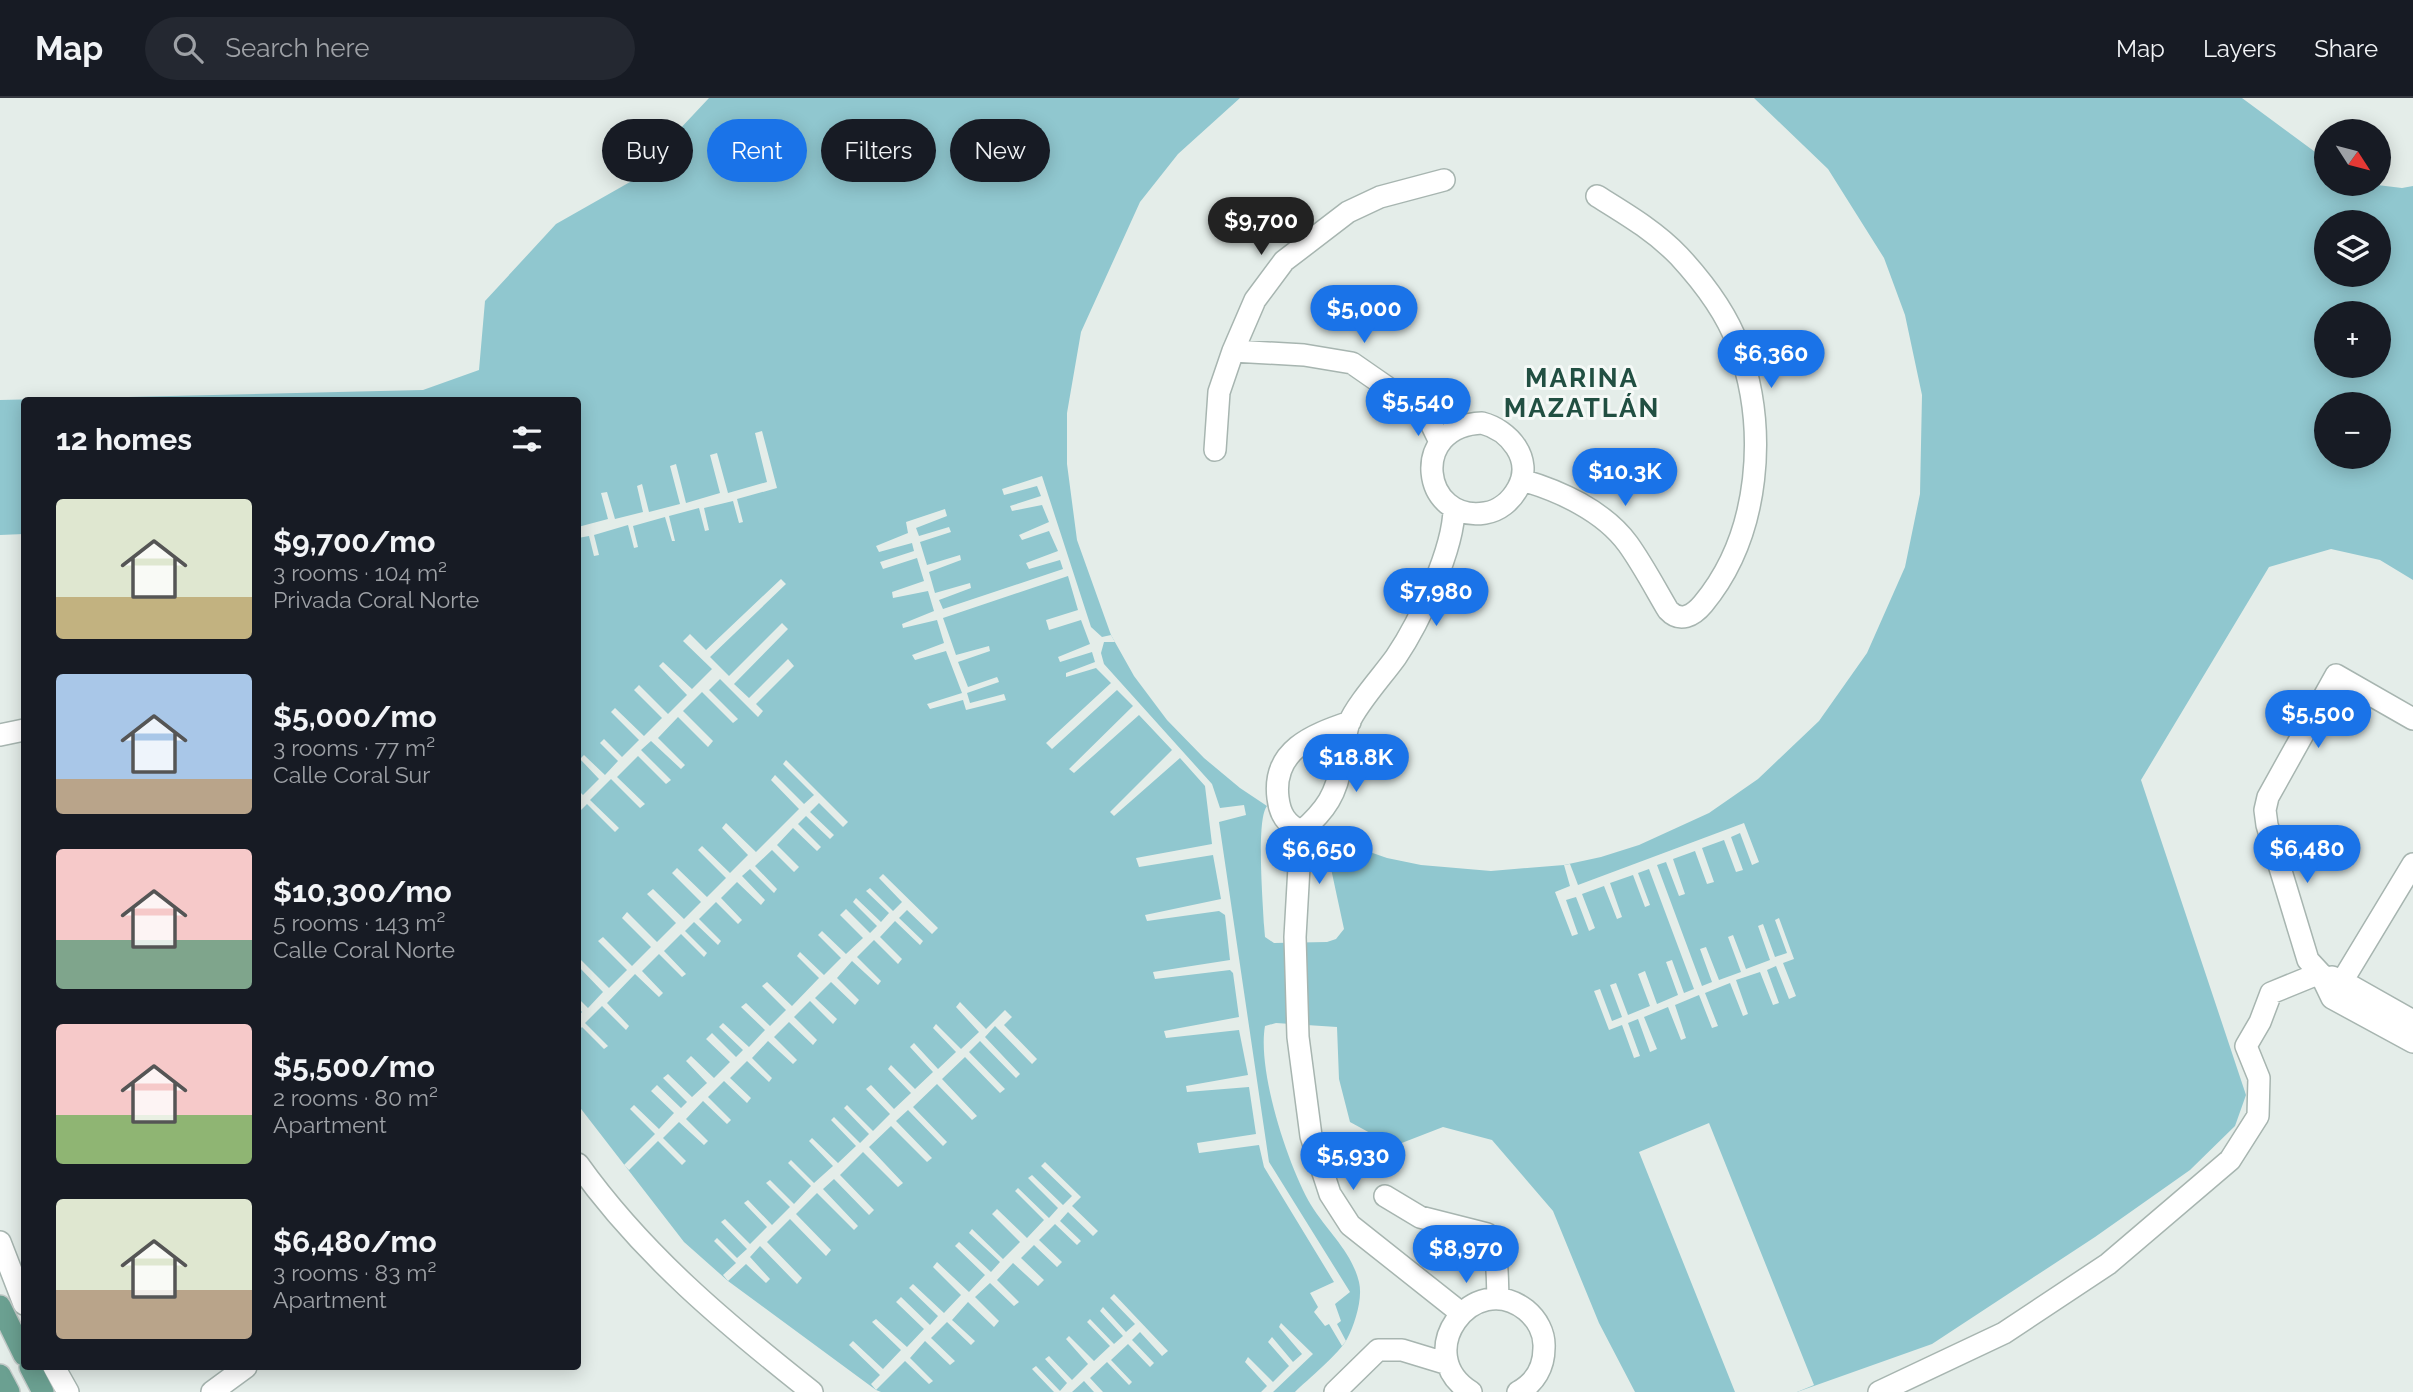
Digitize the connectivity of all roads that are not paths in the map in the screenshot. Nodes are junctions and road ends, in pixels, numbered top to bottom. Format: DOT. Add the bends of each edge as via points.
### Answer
graph roads {
  1 [pos="1444,180"];
  2 [pos="1597,196"];
  3 [pos="1233,351"];
  4 [pos="1439,440"];
  5 [pos="1215,450"];
  6 [pos="1522,480"];
  7 [pos="1454,508"];
  8 [pos="2413,719"];
  9 [pos="1350,722"];
  10 [pos="21,731"];
  11 [pos="0,735"];
  12 [pos="1301,832"];
  13 [pos="2413,864"];
  14 [pos="2320,973"];
  15 [pos="2337,989"];
  16 [pos="2413,1021"];
  17 [pos="2413,1042"];
  18 [pos="581,1168"];
  19 [pos="1385,1196"];
  20 [pos="0,1242"];
  21 [pos="21,1296"];
  22 [pos="1498,1299"];
  23 [pos="0,1306"];
  24 [pos="1461,1313"];
  25 [pos="21,1349"];
  26 [pos="1448,1364"];
  27 [pos="32,1370"];
  28 [pos="56,1370"];
  29 [pos="242,1370"];
  30 [pos="0,1375"];
  31 [pos="9,1392"];
  32 [pos="43,1392"];
  33 [pos="68,1392"];
  34 [pos="212,1392"];
  35 [pos="812,1392"];
  36 [pos="1335,1392"];
  37 [pos="1471,1392"];
  38 [pos="1518,1392"];
  39 [pos="1879,1392"];
  1 -- 3 [label="street" via="1380,197 1348,212 1284,261 1255,300"];
  2 -- 6 [label="street" via="1650,230 1678,255 1702,282 1737,344 1750,390 1756,439 1742,530 1706,601 1695,614 1674,616 1628,543 1608,521 1547,487"];
  3 -- 4 [label="street" via="1352,363 1427,415"];
  3 -- 5 [label="street" via="1219,392"];
  4 -- 6 [label="street" via="1470,424 1494,426 1519,452"];
  4 -- 7 [label="street" via="1432,473 1439,493"];
  6 -- 7 [label="street" via="1511,499 1490,512 1466,513"];
  7 -- 9 [label="street" via="1454,527 1416,620"];
  8 -- 14 [label="street" via="2336,675 2268,797 2267,824 2308,960"];
  9 -- 12 [label="street" via="1334,794"];
  9 -- 12 [label="street" via="1302,742 1281,765 1276,785 1279,812"];
  10 -- 11 [label="street"];
  12 -- 24 [label="street" via="1295,937 1297,1037 1311,1136 1330,1194 1350,1225"];
  13 -- 15 [label="street"];
  14 -- 15 [label="street"];
  14 -- 39 [label="street" via="2271,993 2246,1046 2259,1078 2258,1116 2230,1160 2108,1264 2004,1334"];
  15 -- 16 [label="street"];
  15 -- 17 [label="street"];
  18 -- 35 [label="street" via="598,1193 682,1283"];
  19 -- 22 [label="street" via="1419,1217 1487,1234 1495,1257"];
  20 -- 21 [label="street"];
  22 -- 24 [label="street" via="1474,1304"];
  22 -- 38 [label="street" via="1520,1306 1532,1316 1545,1345 1537,1376"];
  23 -- 25 [label="main road"];
  24 -- 26 [label="street" via="1447,1337"];
  26 -- 36 [label="street" via="1402,1350 1378,1350"];
  26 -- 37 [label="street"];
  27 -- 32 [label="main road"];
  28 -- 33 [label="street"];
  29 -- 34 [label="street"];
  30 -- 31 [label="main road"];
}
